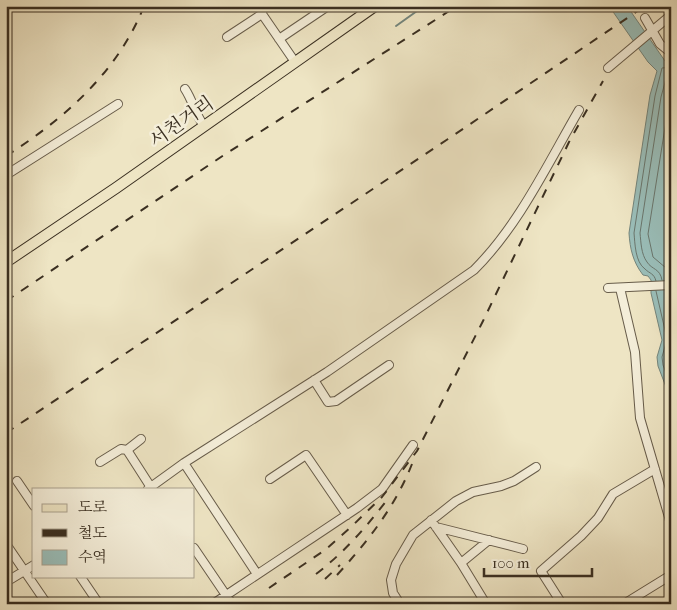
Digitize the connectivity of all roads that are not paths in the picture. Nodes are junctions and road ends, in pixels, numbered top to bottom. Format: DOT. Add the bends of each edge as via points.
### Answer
graph roads {
  1 [pos="328,6"];
  2 [pos="374,6"];
  3 [pos="262,10"];
  4 [pos="671,15"];
  5 [pos="645,18"];
  6 [pos="652,31"];
  7 [pos="228,37"];
  8 [pos="279,39"];
  9 [pos="671,53"];
  10 [pos="296,62"];
  11 [pos="608,68"];
  12 [pos="185,89"];
  13 [pos="118,104"];
  14 [pos="578,110"];
  15 [pos="204,126"];
  16 [pos="6,175"];
  17 [pos="6,262"];
  18 [pos="671,285"];
  19 [pos="608,288"];
  20 [pos="620,288"];
  21 [pos="389,365"];
  22 [pos="314,380"];
  23 [pos="141,439"];
  24 [pos="413,445"];
  25 [pos="126,450"];
  26 [pos="100,462"];
  27 [pos="184,463"];
  28 [pos="536,467"];
  29 [pos="655,469"];
  30 [pos="270,480"];
  31 [pos="17,481"];
  32 [pos="150,488"];
  33 [pos="32,503"];
  34 [pos="346,515"];
  35 [pos="431,520"];
  36 [pos="671,524"];
  37 [pos="436,527"];
  38 [pos="489,540"];
  39 [pos="6,544"];
  40 [pos="195,549"];
  41 [pos="523,549"];
  42 [pos="461,563"];
  43 [pos="32,565"];
  44 [pos="24,571"];
  45 [pos="257,574"];
  46 [pos="671,574"];
  47 [pos="81,578"];
  48 [pos="6,582"];
  49 [pos="226,594"];
  50 [pos="47,604"];
  51 [pos="99,604"];
  52 [pos="213,604"];
  53 [pos="232,604"];
  54 [pos="400,604"];
  55 [pos="486,604"];
  56 [pos="562,604"];
  57 [pos="624,604"];
  1 -- 8 [label="street"];
  2 -- 10 [label="main road, 서천거리"];
  3 -- 7 [label="street"];
  3 -- 8 [label="street"];
  4 -- 6 [label="street"];
  5 -- 6 [label="street"];
  6 -- 9 [label="street"];
  6 -- 11 [label="street"];
  8 -- 10 [label="street"];
  10 -- 15 [label="main road, 서천거리"];
  12 -- 15 [label="street"];
  13 -- 16 [label="street"];
  14 -- 22 [label="street" via="516,218 492,252 474,270"];
  15 -- 17 [label="main road, 서천거리"];
  18 -- 20 [label="street"];
  19 -- 20 [label="street"];
  20 -- 29 [label="street" via="635,352 640,418"];
  21 -- 22 [label="street" via="336,401 328,402"];
  22 -- 27 [label="street"];
  23 -- 25 [label="street"];
  24 -- 34 [label="street" via="382,489"];
  25 -- 26 [label="street" via="121,449"];
  25 -- 32 [label="street"];
  27 -- 32 [label="street"];
  27 -- 45 [label="street"];
  28 -- 35 [label="street" via="514,481 473,492"];
  29 -- 36 [label="street"];
  29 -- 56 [label="street" via="613,494 598,518 541,571"];
  30 -- 34 [label="street" via="306,455"];
  31 -- 33 [label="street"];
  34 -- 45 [label="street"];
  35 -- 37 [label="street"];
  35 -- 54 [label="street" via="413,535 396,564 391,580 393,593"];
  37 -- 38 [label="street"];
  37 -- 42 [label="street"];
  38 -- 41 [label="street"];
  38 -- 42 [label="street"];
  39 -- 44 [label="street"];
  40 -- 49 [label="street"];
  42 -- 55 [label="street"];
  43 -- 44 [label="street"];
  44 -- 48 [label="street"];
  44 -- 50 [label="street"];
  45 -- 49 [label="street"];
  46 -- 57 [label="street"];
  47 -- 51 [label="street"];
  49 -- 52 [label="street"];
  49 -- 53 [label="street"];
}
